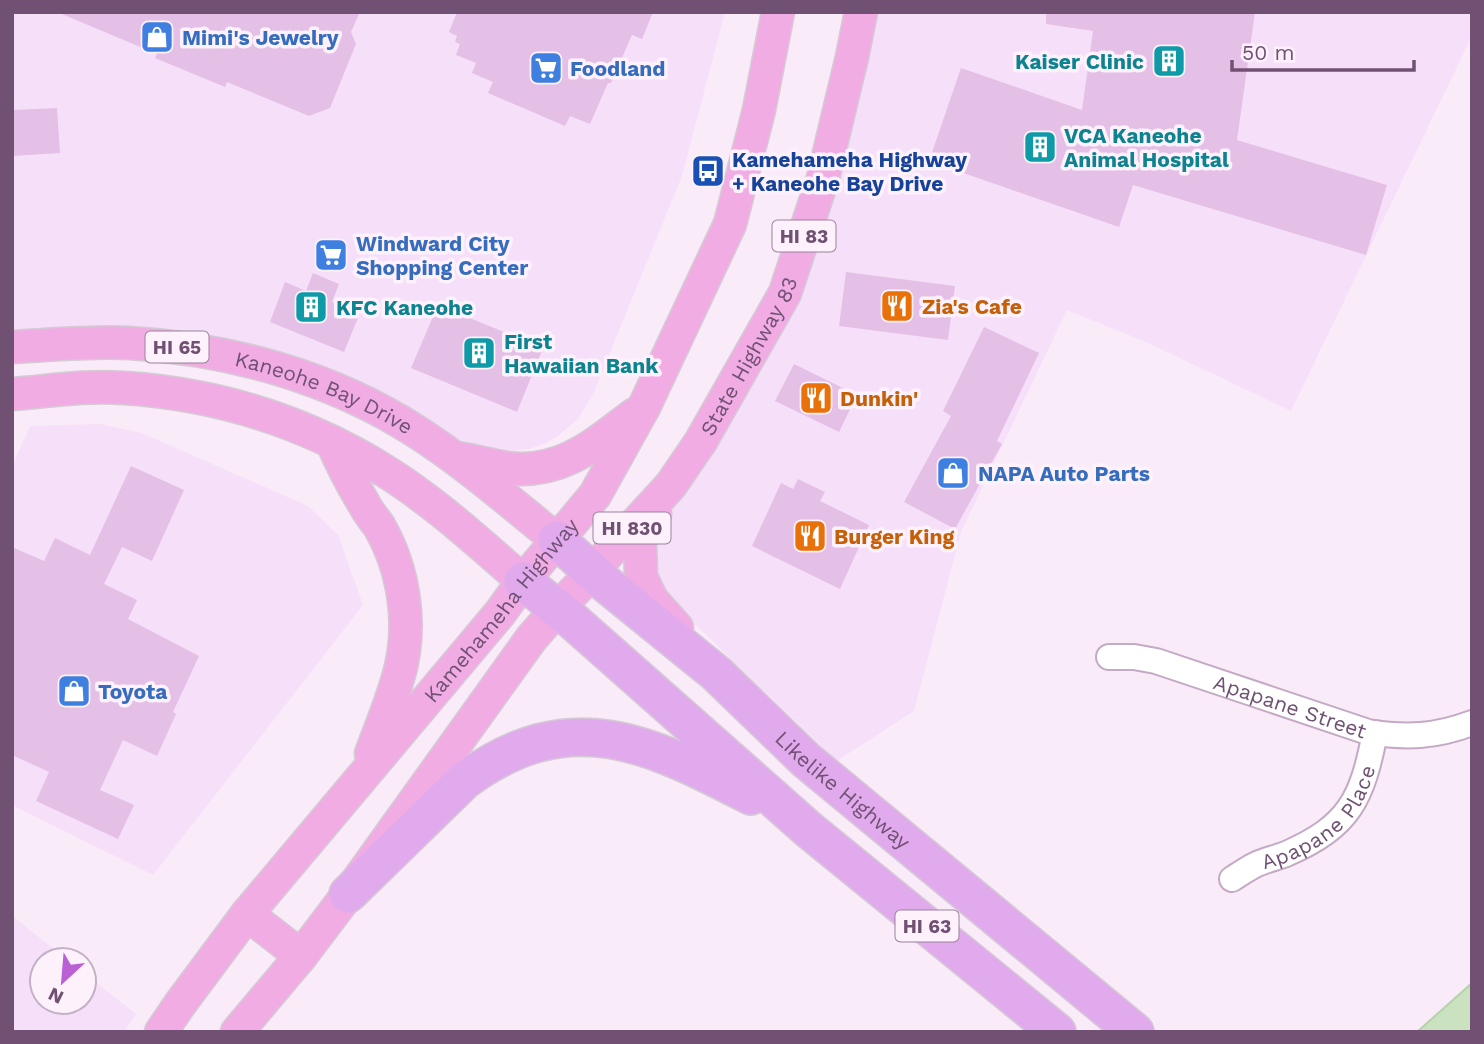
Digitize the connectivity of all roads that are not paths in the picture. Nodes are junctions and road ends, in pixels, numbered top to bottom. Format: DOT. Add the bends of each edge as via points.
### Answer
graph roads {
  1 [pos="778,12"];
  2 [pos="861,12"];
  3 [pos="12,347"];
  4 [pos="12,394"];
  5 [pos="644,407"];
  6 [pos="332,442"];
  7 [pos="454,457"];
  8 [pos="671,485"];
  9 [pos="556,540"];
  10 [pos="593,572"];
  11 [pos="523,581"];
  12 [pos="557,609"];
  13 [pos="1109,657"];
  14 [pos="717,674"];
  15 [pos="1472,723"];
  16 [pos="1375,733"];
  17 [pos="364,774"];
  18 [pos="798,821"];
  19 [pos="1232,879"];
  20 [pos="348,894"];
  21 [pos="247,914"];
  22 [pos="301,956"];
  23 [pos="162,1032"];
  24 [pos="237,1032"];
  25 [pos="1057,1032"];
  26 [pos="1135,1032"];
  1 -- 5 [label="main road, Kamehameha Highway" via="760,110 730,224"];
  2 -- 8 [label="main road, State Highway 83 / HI 83" via="823,178 785,293 701,442"];
  3 -- 7 [label="main road, Kaneohe Bay Drive / HI 65" via="128,343 255,362 375,408"];
  4 -- 6 [label="main road, Kaneohe Bay Drive / HI 65" via="83,387 160,391 237,406"];
  5 -- 7 [label="main road" via="586,450 548,466 507,468"];
  5 -- 9 [label="main road, Kamehameha Highway" via="595,495"];
  6 -- 11 [label="main road, Kaneohe Bay Drive / HI 65" via="421,496"];
  6 -- 17 [label="main road" via="390,549 404,599 404,651"];
  7 -- 9 [label="main road, Kaneohe Bay Drive / HI 65"];
  8 -- 10 [label="main road, State Highway 83 / HI 830"];
  8 -- 14 [label="main road, HI 83" via="640,541 641,577 652,600"];
  9 -- 10 [label="highway, Likelike Highway / HI 63"];
  9 -- 11 [label="main road, Kamehameha Highway"];
  10 -- 12 [label="main road, State Highway 83 / HI 830"];
  10 -- 14 [label="highway, Likelike Highway / HI 63"];
  11 -- 12 [label="highway, HI 63"];
  11 -- 17 [label="main road, Kamehameha Highway"];
  12 -- 18 [label="highway, HI 63"];
  12 -- 20 [label="main road, Kamehameha Highway / HI 830"];
  13 -- 16 [label="street, Apapane Street" via="1156,661"];
  14 -- 26 [label="highway, Likelike Highway / HI 63" via="806,760"];
  15 -- 16 [label="street, Apapane Street" via="1412,737"];
  16 -- 19 [label="street, Apapane Place" via="1361,789 1343,817 1316,840"];
  17 -- 21 [label="main road, Kamehameha Highway"];
  18 -- 20 [label="highway" via="654,750 610,739 549,739 502,756 465,780"];
  18 -- 25 [label="highway, HI 63"];
  20 -- 22 [label="main road, Kamehameha Highway / HI 830"];
  21 -- 22 [label="main road"];
  21 -- 23 [label="main road, Kamehameha Highway"];
  22 -- 24 [label="main road, Kamehameha Highway / HI 830"];
}
